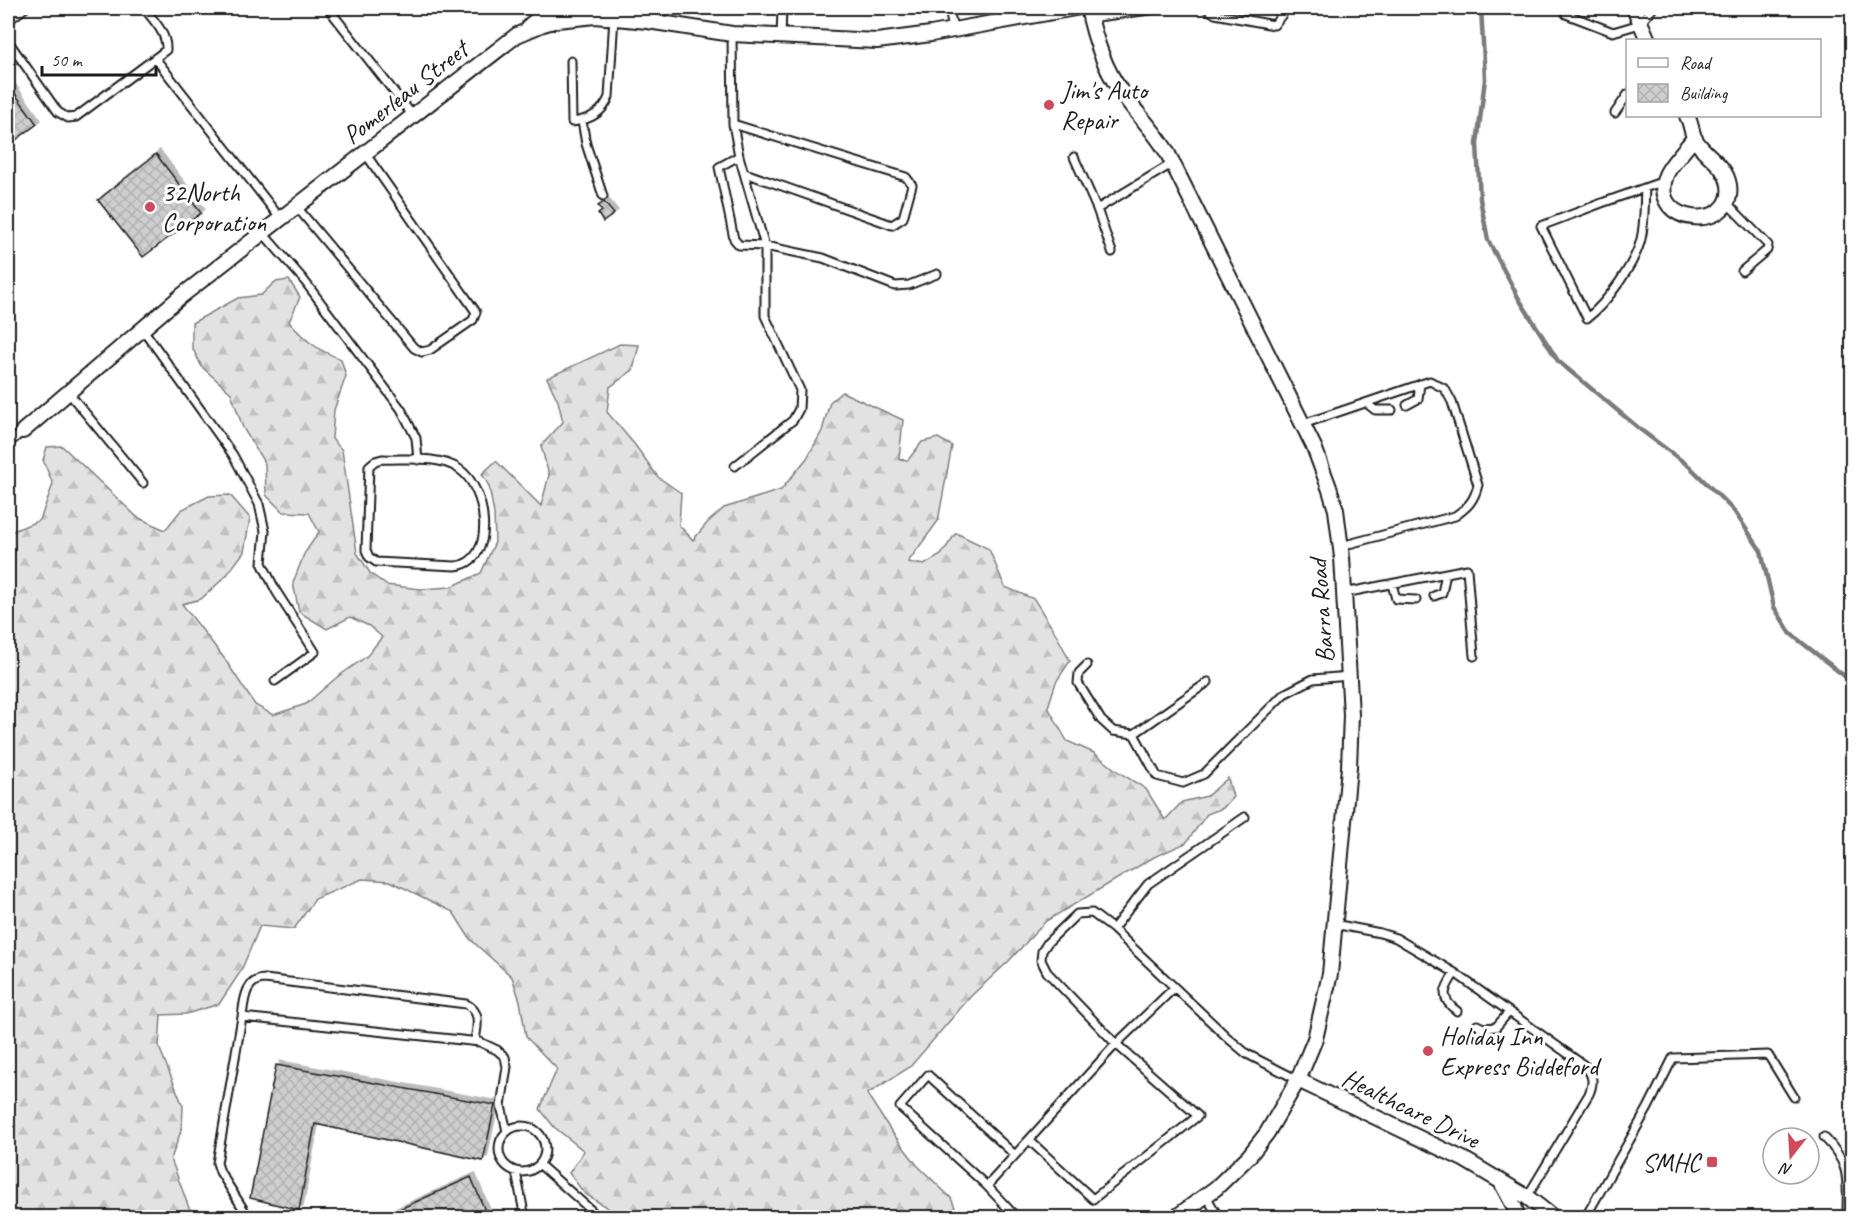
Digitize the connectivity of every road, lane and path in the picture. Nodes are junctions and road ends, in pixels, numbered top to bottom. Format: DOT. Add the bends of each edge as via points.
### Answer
graph roads {
  1 [pos="25,8"];
  2 [pos="144,8"];
  3 [pos="328,8"];
  4 [pos="552,8"];
  5 [pos="782,8"];
  6 [pos="949,8"];
  7 [pos="1075,8"];
  8 [pos="1165,8"];
  9 [pos="1206,8"];
  10 [pos="1287,8"];
  11 [pos="1634,8"];
  12 [pos="1653,8"];
  13 [pos="614,12"];
  14 [pos="1089,13"];
  15 [pos="1566,14"];
  16 [pos="8,21"];
  17 [pos="1640,24"];
  18 [pos="953,30"];
  19 [pos="732,34"];
  20 [pos="517,35"];
  21 [pos="781,37"];
  22 [pos="1648,39"];
  23 [pos="8,41"];
  24 [pos="155,58"];
  25 [pos="571,61"];
  26 [pos="1626,97"];
  27 [pos="1615,113"];
  28 [pos="413,116"];
  29 [pos="1688,117"];
  30 [pos="582,121"];
  31 [pos="733,124"];
  32 [pos="1694,138"];
  33 [pos="365,153"];
  34 [pos="739,156"];
  35 [pos="1074,158"];
  36 [pos="1173,163"];
  37 [pos="745,172"];
  38 [pos="1664,181"];
  39 [pos="1645,188"];
  40 [pos="603,196"];
  41 [pos="1726,202"];
  42 [pos="296,206"];
  43 [pos="1097,210"];
  44 [pos="280,218"];
  45 [pos="262,232"];
  46 [pos="765,246"];
  47 [pos="1112,252"];
  48 [pos="1742,271"];
  49 [pos="937,274"];
  50 [pos="142,328"];
  51 [pos="1420,384"];
  52 [pos="68,392"];
  53 [pos="1366,403"];
  54 [pos="1407,405"];
  55 [pos="1392,410"];
  56 [pos="1303,424"];
  57 [pos="23,430"];
  58 [pos="8,444"];
  59 [pos="418,460"];
  60 [pos="735,466"];
  61 [pos="143,483"];
  62 [pos="1341,546"];
  63 [pos="1446,573"];
  64 [pos="1392,584"];
  65 [pos="1344,593"];
  66 [pos="1434,597"];
  67 [pos="1416,600"];
  68 [pos="1474,656"];
  69 [pos="1087,665"];
  70 [pos="1350,676"];
  71 [pos="275,681"];
  72 [pos="1208,682"];
  73 [pos="1134,734"];
  74 [pos="1245,817"];
  75 [pos="1334,924"];
  76 [pos="1113,928"];
  77 [pos="1455,973"];
  78 [pos="1174,988"];
  79 [pos="1456,1011"];
  80 [pos="1509,1012"];
  81 [pos="242,1017"];
  82 [pos="1478,1025"];
  83 [pos="475,1041"];
  84 [pos="1116,1044"];
  85 [pos="1298,1080"];
  86 [pos="1794,1097"];
  87 [pos="507,1131"];
  88 [pos="1824,1137"];
  89 [pos="1029,1140"];
  90 [pos="1015,1155"];
  91 [pos="540,1165"];
  92 [pos="516,1172"];
  93 [pos="1501,1182"];
  94 [pos="987,1186"];
  95 [pos="1206,1196"];
  96 [pos="1527,1197"];
  97 [pos="249,1218"];
  98 [pos="525,1218"];
  99 [pos="600,1218"];
  100 [pos="1017,1218"];
  101 [pos="1175,1218"];
  102 [pos="1219,1218"];
  103 [pos="1518,1218"];
  104 [pos="1554,1218"];
  105 [pos="1585,1218"];
  106 [pos="1847,1218"];
  1 -- 16 [label="lane"];
  2 -- 24 [label="lane" via="166,42 166,50"];
  3 -- 28 [label="lane"];
  4 -- 20 [label="street"];
  5 -- 21 [label="lane"];
  6 -- 18 [label="lane"];
  7 -- 18 [label="street, Pomerleau Street"];
  8 -- 14 [label="lane"];
  9 -- 10 [label="lane" via="1215,14 1274,25"];
  11 -- 17 [label="street"];
  12 -- 17 [label="lane"];
  13 -- 19 [label="street, Pomerleau Street"];
  13 -- 20 [label="street, Pomerleau Street" via="568,17"];
  13 -- 30 [label="lane" via="609,97 594,116"];
  14 -- 36 [label="street, Barra Road" via="1113,80 1155,132"];
  15 -- 17 [label="lane" via="1613,32"];
  17 -- 22 [label="street"];
  18 -- 21 [label="street, Pomerleau Street" via="877,41"];
  19 -- 21 [label="street, Pomerleau Street"];
  19 -- 31 [label="lane"];
  20 -- 28 [label="street, Pomerleau Street"];
  23 -- 24 [label="lane" via="58,112 68,118 75,117"];
  24 -- 44 [label="lane"];
  25 -- 30 [label="lane" via="572,122"];
  26 -- 27 [label="lane"];
  28 -- 33 [label="street, Pomerleau Street"];
  29 -- 32 [label="street"];
  30 -- 40 [label="lane"];
  31 -- 34 [label="lane"];
  31 -- 37 [label="lane" via="906,177 912,185 903,218 892,225"];
  32 -- 38 [label="street"];
  32 -- 41 [label="street" via="1724,172 1729,186"];
  33 -- 42 [label="street, Pomerleau Street"];
  33 -- 42 [label="lane" via="476,312 473,320 430,350 414,348"];
  34 -- 37 [label="lane"];
  34 -- 46 [label="lane" via="719,167 734,239 739,244"];
  35 -- 43 [label="lane"];
  36 -- 43 [label="lane"];
  36 -- 56 [label="street, Barra Road"];
  37 -- 46 [label="lane"];
  38 -- 39 [label="lane"];
  38 -- 41 [label="street" via="1667,200 1686,217 1712,215"];
  39 -- 39 [label="lane" via="1541,226 1587,318 1598,310 1637,251"];
  41 -- 48 [label="lane" via="1767,245 1767,250"];
  42 -- 44 [label="street, Pomerleau Street"];
  43 -- 47 [label="lane"];
  44 -- 45 [label="street, Pomerleau Street"];
  45 -- 50 [label="street, Pomerleau Street"];
  45 -- 59 [label="lane" via="303,279 401,409 416,438"];
  46 -- 49 [label="lane" via="823,258 895,286"];
  46 -- 60 [label="lane" via="765,316 800,390 799,409 793,420"];
  50 -- 52 [label="street, Pomerleau Street"];
  50 -- 71 [label="lane" via="233,455 259,504 265,531 262,563 315,652"];
  51 -- 53 [label="lane"];
  51 -- 54 [label="lane" via="1418,399"];
  51 -- 62 [label="lane" via="1430,381 1444,389 1452,402 1478,485 1475,499 1455,516"];
  52 -- 57 [label="street, Pomerleau Street"];
  52 -- 61 [label="lane"];
  53 -- 55 [label="lane" via="1375,410"];
  53 -- 56 [label="lane"];
  56 -- 62 [label="street, Barra Road" via="1330,490"];
  57 -- 58 [label="lane"];
  59 -- 59 [label="lane" via="382,459 369,466 369,557 376,562 465,566 481,545 483,507 475,486 457,467"];
  62 -- 65 [label="street, Barra Road"];
  63 -- 64 [label="lane"];
  63 -- 66 [label="lane" via="1442,593"];
  63 -- 68 [label="lane" via="1467,569"];
  64 -- 65 [label="lane"];
  64 -- 67 [label="lane" via="1396,599"];
  65 -- 70 [label="street, Barra Road"];
  69 -- 73 [label="lane" via="1079,673 1078,683 1101,720 1113,731"];
  70 -- 73 [label="lane" via="1313,679 1284,694 1204,774 1183,783 1157,776"];
  70 -- 75 [label="street, Barra Road" via="1350,747"];
  72 -- 73 [label="lane"];
  74 -- 76 [label="lane" via="1148,884"];
  75 -- 77 [label="lane" via="1388,934"];
  75 -- 85 [label="street, Barra Road" via="1323,1010"];
  76 -- 78 [label="lane"];
  76 -- 84 [label="lane" via="1092,913 1077,914 1048,942 1041,960 1047,972"];
  77 -- 79 [label="lane" via="1445,993 1448,1005"];
  77 -- 80 [label="lane"];
  78 -- 84 [label="lane"];
  78 -- 85 [label="lane" via="1247,1054"];
  80 -- 82 [label="lane" via="1496,1026"];
  80 -- 96 [label="lane" via="1585,1066 1593,1080 1589,1094"];
  81 -- 83 [label="lane"];
  81 -- 83 [label="lane" via="245,994 254,982 265,978 466,1004 478,1016"];
  81 -- 97 [label="lane" via="217,1163"];
  83 -- 87 [label="lane" via="505,1057 501,1106"];
  84 -- 89 [label="lane"];
  84 -- 89 [label="lane" via="1198,1116 1093,1199"];
  85 -- 93 [label="street, Healthcare Drive" via="1465,1160"];
  85 -- 95 [label="street, Barra Road" via="1249,1156"];
  86 -- 105 [label="lane" via="1768,1055 1673,1058"];
  87 -- 91 [label="lane" via="527,1126 540,1134 546,1149"];
  87 -- 92 [label="lane" via="501,1139 499,1154 506,1167"];
  88 -- 106 [label="lane" via="1839,1153 1846,1173"];
  89 -- 90 [label="lane"];
  90 -- 94 [label="lane"];
  90 -- 94 [label="lane" via="928,1075 900,1107"];
  91 -- 92 [label="lane" via="527,1173"];
  91 -- 99 [label="lane"];
  92 -- 98 [label="lane"];
  93 -- 96 [label="street, Healthcare Drive"];
  93 -- 103 [label="street"];
  94 -- 100 [label="lane"];
  95 -- 101 [label="street, Barra Road"];
  95 -- 102 [label="lane"];
  96 -- 104 [label="street, Healthcare Drive"];
}
